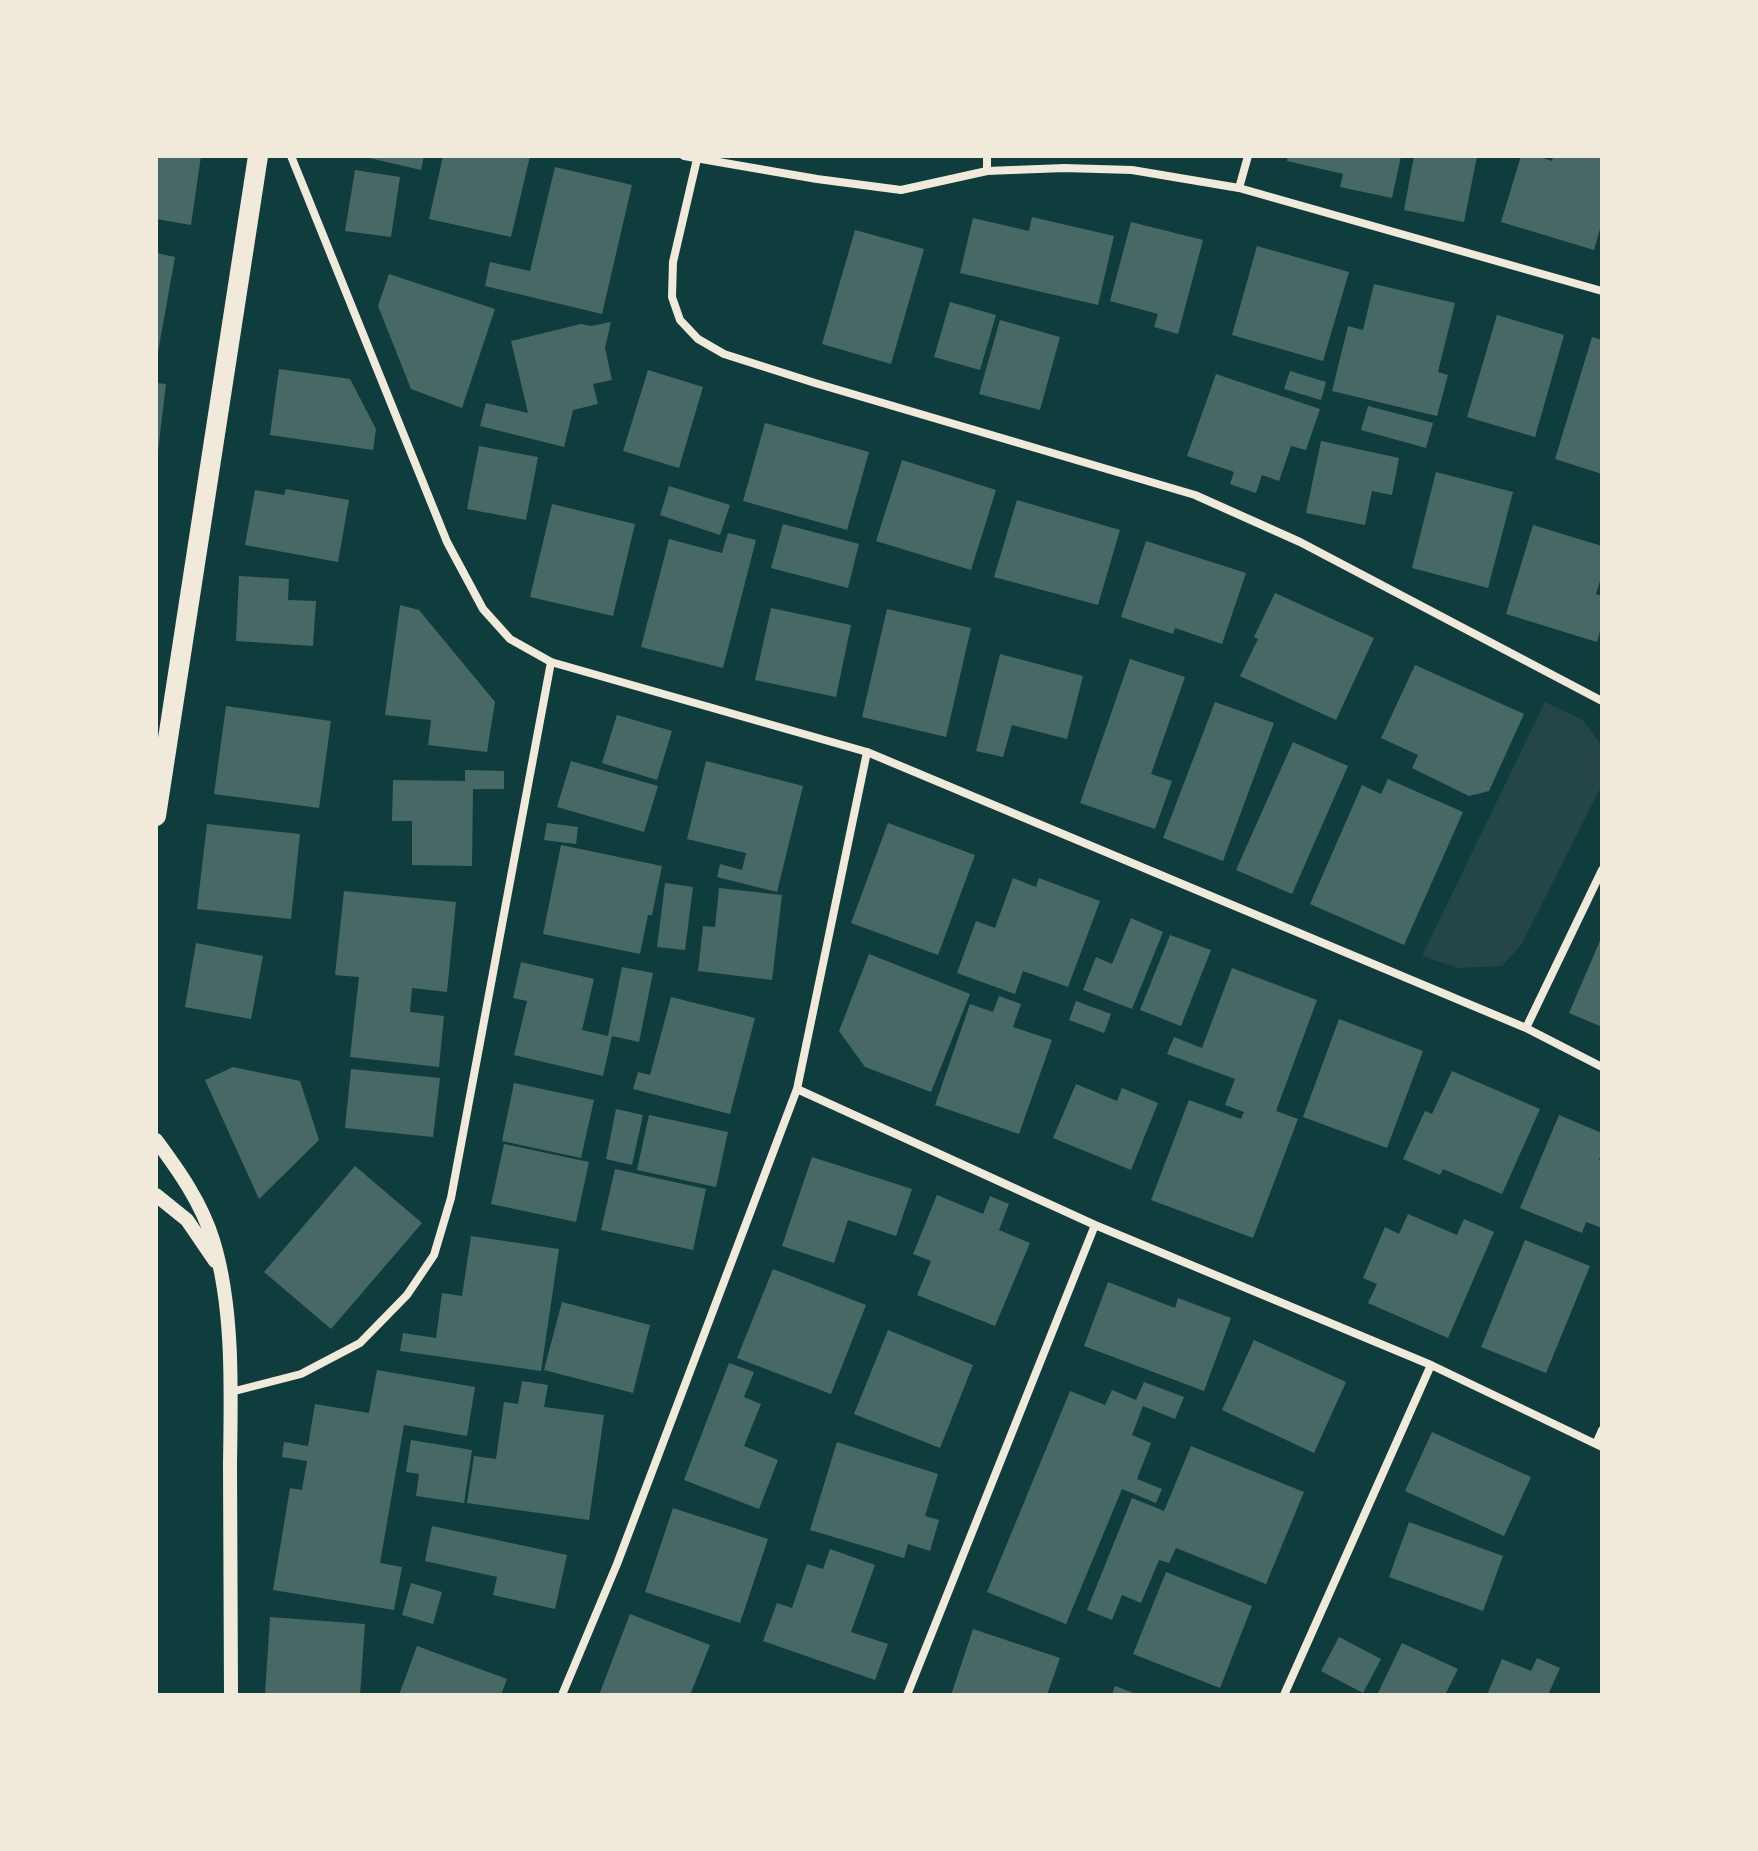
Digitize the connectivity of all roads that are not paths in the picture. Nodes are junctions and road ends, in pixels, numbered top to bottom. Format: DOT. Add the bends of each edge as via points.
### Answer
graph roads {
  1 [pos="258,156"];
  2 [pos="291,156"];
  3 [pos="684,156"];
  4 [pos="987,156"];
  5 [pos="1248,156"];
  6 [pos="697,159"];
  7 [pos="987,171"];
  8 [pos="1239,188"];
  9 [pos="1602,291"];
  10 [pos="551,662"];
  11 [pos="1602,701"];
  12 [pos="867,752"];
  13 [pos="160,761"];
  14 [pos="156,816"];
  15 [pos="1602,870"];
  16 [pos="1526,1028"];
  17 [pos="1602,1067"];
  18 [pos="797,1089"];
  19 [pos="156,1140"];
  20 [pos="156,1195"];
  21 [pos="156,1206"];
  22 [pos="179,1213"];
  23 [pos="1095,1225"];
  24 [pos="222,1272"];
  25 [pos="1431,1365"];
  26 [pos="231,1392"];
  27 [pos="1602,1430"];
  28 [pos="1599,1446"];
  29 [pos="231,1695"];
  30 [pos="562,1695"];
  31 [pos="907,1695"];
  32 [pos="1284,1695"];
  1 -- 13 [label="main road"];
  2 -- 10 [label="street" via="447,542 483,609 510,639"];
  3 -- 6 [label="street"];
  4 -- 7 [label="street"];
  5 -- 8 [label="street"];
  6 -- 7 [label="street" via="901,190"];
  6 -- 11 [label="street" via="673,262 672,297 680,320 698,339 724,354 815,383 1195,495 1300,542"];
  7 -- 8 [label="street" via="1132,170"];
  8 -- 9 [label="street"];
  10 -- 12 [label="street"];
  10 -- 26 [label="street" via="451,1198 434,1255 407,1295 360,1343 301,1374"];
  12 -- 16 [label="street"];
  12 -- 18 [label="street"];
  13 -- 14 [label="main road"];
  15 -- 16 [label="street"];
  16 -- 17 [label="street"];
  18 -- 23 [label="street"];
  18 -- 30 [label="street"];
  19 -- 24 [label="street" via="202,1210"];
  20 -- 22 [label="street"];
  21 -- 22 [label="street"];
  22 -- 24 [label="street"];
  23 -- 25 [label="street"];
  23 -- 31 [label="street"];
  24 -- 26 [label="street"];
  25 -- 28 [label="street"];
  25 -- 32 [label="street"];
  26 -- 29 [label="street"];
  27 -- 28 [label="street"];
}
